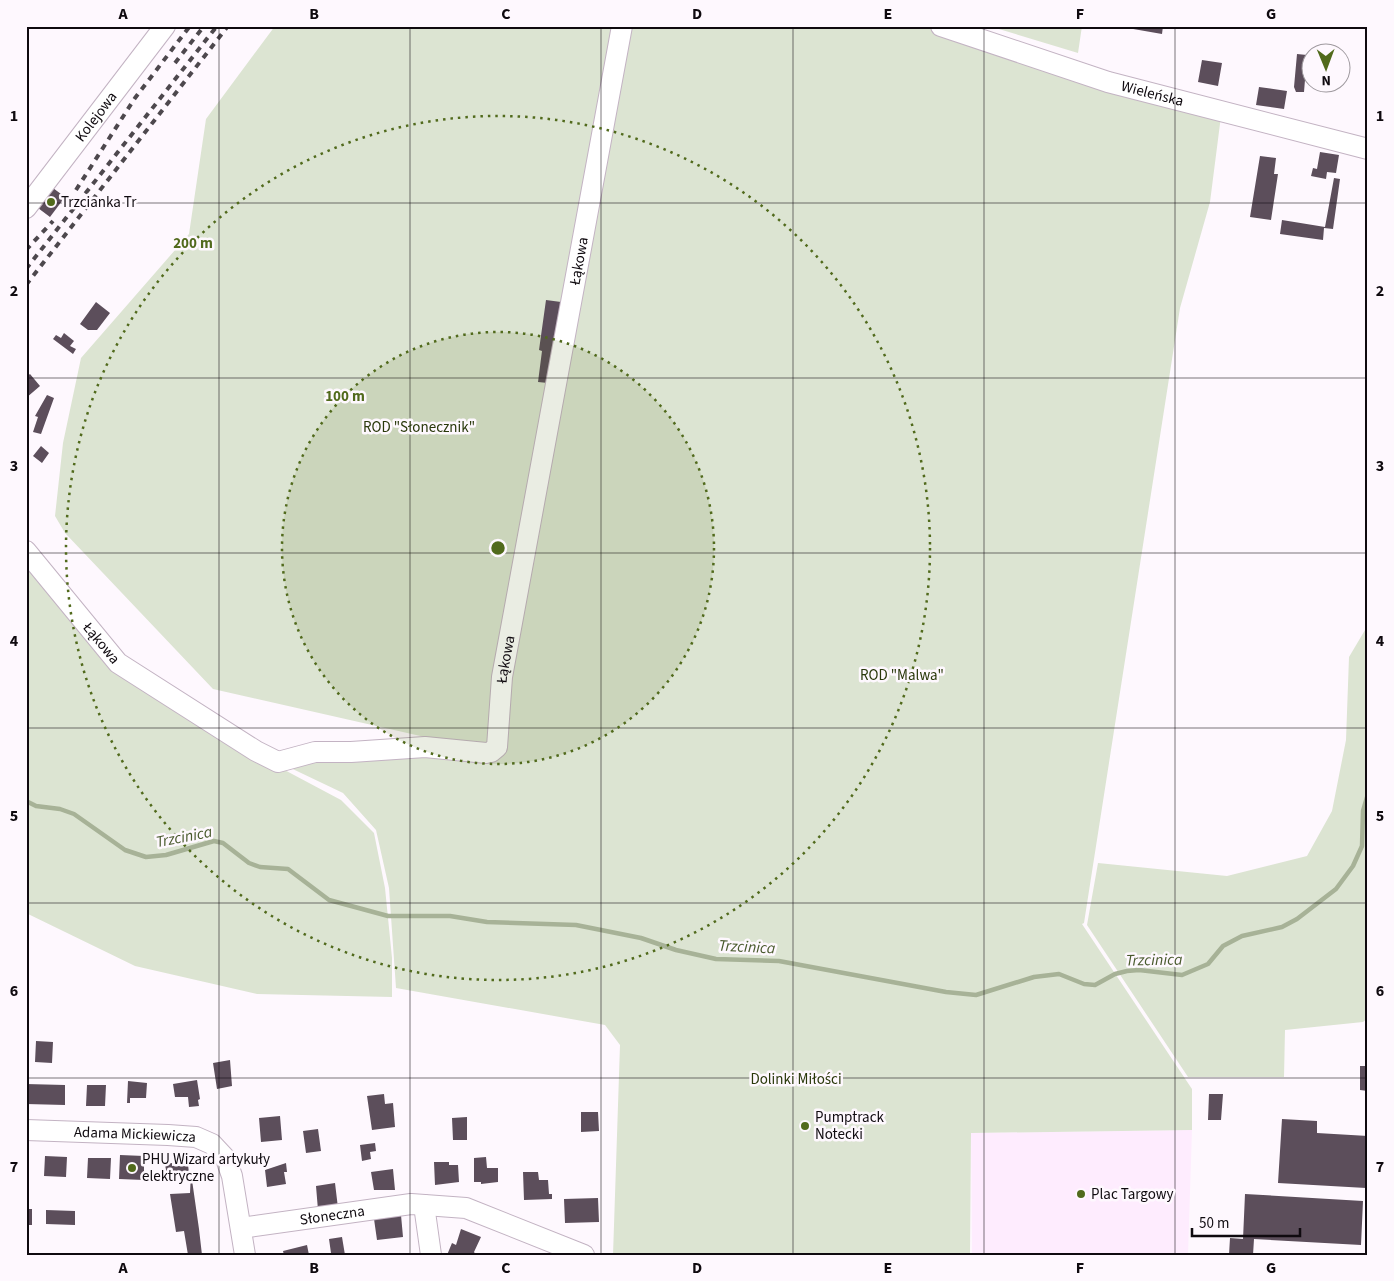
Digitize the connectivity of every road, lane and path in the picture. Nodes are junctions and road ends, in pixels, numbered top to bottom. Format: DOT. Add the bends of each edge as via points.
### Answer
graph roads {
  1 [pos="165,26"];
  2 [pos="622,26"];
  3 [pos="941,26"];
  4 [pos="1368,149"];
  5 [pos="26,208"];
  6 [pos="26,551"];
  7 [pos="26,1130"];
  8 [pos="424,1204"];
  9 [pos="241,1228"];
  10 [pos="245,1255"];
  11 [pos="431,1255"];
  12 [pos="584,1255"];
  1 -- 5 [label="street, Kolejowa"];
  2 -- 6 [label="street, Łąkowa" via="502,677 497,747 494,750 486,753 452,748 401,747 316,752 278,762 118,663"];
  3 -- 4 [label="street, Wieleńska" via="1108,82"];
  7 -- 9 [label="street, Adama Mickiewicza" via="196,1137 212,1144 226,1159 232,1176"];
  8 -- 9 [label="street, Słoneczna"];
  8 -- 11 [label="street"];
  8 -- 12 [label="street, Słoneczna" via="466,1208"];
  9 -- 10 [label="street, Adama Mickiewicza"];
}
